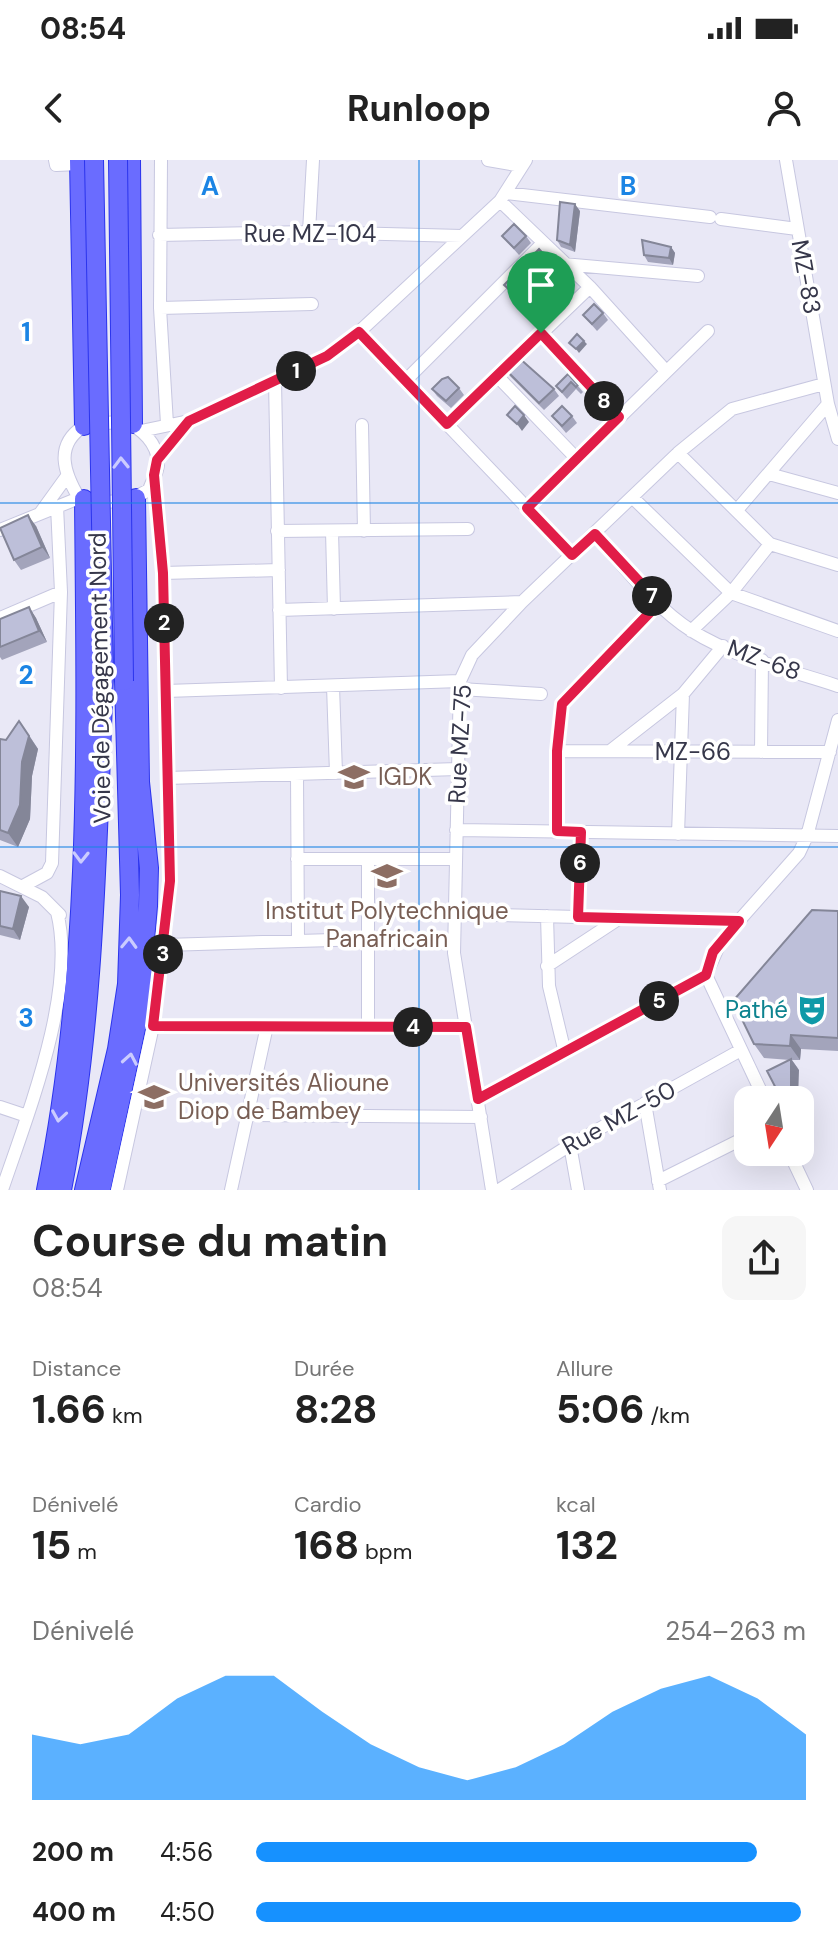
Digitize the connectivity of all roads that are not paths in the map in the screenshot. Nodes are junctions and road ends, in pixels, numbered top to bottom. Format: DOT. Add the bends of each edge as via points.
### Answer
graph roads {
  1 [pos="55,160"];
  2 [pos="118,160"];
  3 [pos="131,160"];
  4 [pos="161,160"];
  5 [pos="313,160"];
  6 [pos="488,160"];
  7 [pos="786,160"];
  8 [pos="84,161"];
  9 [pos="524,163"];
  10 [pos="503,197"];
  11 [pos="797,229"];
  12 [pos="309,232"];
  13 [pos="159,235"];
  14 [pos="462,236"];
  15 [pos="543,243"];
  16 [pos="563,264"];
  17 [pos="698,276"];
  18 [pos="590,287"];
  19 [pos="312,304"];
  20 [pos="160,308"];
  21 [pos="708,331"];
  22 [pos="359,332"];
  23 [pos="541,333"];
  24 [pos="838,364"];
  25 [pos="822,367"];
  26 [pos="666,371"];
  27 [pos="498,377"];
  28 [pos="275,381"];
  29 [pos="405,381"];
  30 [pos="824,384"];
  31 [pos="828,404"];
  32 [pos="619,417"];
  33 [pos="189,421"];
  34 [pos="167,424"];
  35 [pos="447,424"];
  36 [pos="362,425"];
  37 [pos="84,426"];
  38 [pos="137,428"];
  39 [pos="838,439"];
  40 [pos="678,453"];
  41 [pos="577,459"];
  42 [pos="157,460"];
  43 [pos="769,474"];
  44 [pos="154,475"];
  45 [pos="67,476"];
  46 [pos="838,493"];
  47 [pos="82,498"];
  48 [pos="136,498"];
  49 [pos="633,498"];
  50 [pos="57,506"];
  51 [pos="527,508"];
  52 [pos="737,510"];
  53 [pos="41,512"];
  54 [pos="468,529"];
  55 [pos="0,530"];
  56 [pos="277,531"];
  57 [pos="332,531"];
  58 [pos="364,531"];
  59 [pos="595,534"];
  60 [pos="770,544"];
  61 [pos="572,555"];
  62 [pos="838,565"];
  63 [pos="279,570"];
  64 [pos="163,573"];
  65 [pos="61,592"];
  66 [pos="731,593"];
  67 [pos="522,602"];
  68 [pos="659,603"];
  69 [pos="334,609"];
  70 [pos="279,610"];
  71 [pos="0,618"];
  72 [pos="691,631"];
  73 [pos="838,631"];
  74 [pos="723,646"];
  75 [pos="762,660"];
  76 [pos="460,685"];
  77 [pos="333,686"];
  78 [pos="838,686"];
  79 [pos="281,688"];
  80 [pos="166,691"];
  81 [pos="541,694"];
  82 [pos="683,694"];
  83 [pos="838,720"];
  84 [pos="557,751"];
  85 [pos="610,751"];
  86 [pos="678,752"];
  87 [pos="761,752"];
  88 [pos="830,752"];
  89 [pos="83,757"];
  90 [pos="458,769"];
  91 [pos="336,773"];
  92 [pos="297,774"];
  93 [pos="167,778"];
  94 [pos="142,812"];
  95 [pos="456,830"];
  96 [pos="557,831"];
  97 [pos="581,832"];
  98 [pos="678,834"];
  99 [pos="807,836"];
  100 [pos="838,836"];
  101 [pos="98,846"];
  102 [pos="297,859"];
  103 [pos="368,859"];
  104 [pos="456,859"];
  105 [pos="0,876"];
  106 [pos="23,886"];
  107 [pos="130,895"];
  108 [pos="57,912"];
  109 [pos="455,914"];
  110 [pos="547,916"];
  111 [pos="578,917"];
  112 [pos="620,918"];
  113 [pos="739,921"];
  114 [pos="368,939"];
  115 [pos="80,941"];
  116 [pos="298,941"];
  117 [pos="165,945"];
  118 [pos="547,966"];
  119 [pos="706,975"];
  120 [pos="153,1026"];
  121 [pos="267,1026"];
  122 [pos="368,1026"];
  123 [pos="466,1027"];
  124 [pos="741,1050"];
  125 [pos="565,1053"];
  126 [pos="758,1086"];
  127 [pos="478,1099"];
  128 [pos="645,1103"];
  129 [pos="0,1107"];
  130 [pos="249,1115"];
  131 [pos="27,1116"];
  132 [pos="481,1117"];
  133 [pos="734,1144"];
  134 [pos="570,1145"];
  135 [pos="796,1166"];
  136 [pos="659,1186"];
  137 [pos="2,1190"];
  138 [pos="46,1190"];
  139 [pos="62,1190"];
  140 [pos="84,1190"];
  141 [pos="101,1190"];
  142 [pos="117,1190"];
  143 [pos="231,1190"];
  144 [pos="492,1190"];
  145 [pos="499,1190"];
  146 [pos="578,1190"];
  147 [pos="807,1190"];
  1 -- 8 [label="street" via="56,165"];
  107 -- 2 [label="highway, Voie de Dégagement Nord, one-way, bridge"];
  3 -- 38 [label="highway"];
  4 -- 13 [label="street"];
  5 -- 12 [label="street"];
  6 -- 9 [label="street"];
  7 -- 11 [label="street, MZ-83"];
  8 -- 37 [label="highway"];
  8 -- 101 [label="highway, Voie de Dégagement Nord, bridge" via="104,676"];
  9 -- 10 [label="street"];
  10 -- 11 [label="street"];
  10 -- 14 [label="street"];
  10 -- 15 [label="street"];
  11 -- 25 [label="street, MZ-83"];
  12 -- 13 [label="street, Rue MZ-104"];
  12 -- 14 [label="street, Rue MZ-104"];
  13 -- 20 [label="street"];
  14 -- 22 [label="street"];
  15 -- 16 [label="street"];
  15 -- 29 [label="street"];
  16 -- 17 [label="street"];
  16 -- 18 [label="street"];
  18 -- 23 [label="street"];
  18 -- 26 [label="street"];
  19 -- 20 [label="street"];
  20 -- 34 [label="street"];
  21 -- 26 [label="street"];
  22 -- 28 [label="street" via="327,356"];
  22 -- 29 [label="street"];
  23 -- 27 [label="street"];
  23 -- 32 [label="street"];
  24 -- 25 [label="street"];
  25 -- 30 [label="street, MZ-83"];
  26 -- 32 [label="street"];
  27 -- 35 [label="street"];
  27 -- 41 [label="street"];
  28 -- 33 [label="street"];
  28 -- 56 [label="street"];
  29 -- 35 [label="street"];
  30 -- 31 [label="street, MZ-83"];
  30 -- 40 [label="street, Rue MZ-75" via="732,409"];
  31 -- 39 [label="street, MZ-83"];
  31 -- 43 [label="street"];
  32 -- 41 [label="street"];
  33 -- 34 [label="street"];
  33 -- 42 [label="street"];
  34 -- 38 [label="street"];
  35 -- 51 [label="street"];
  36 -- 58 [label="street"];
  37 -- 38 [label="street" via="123,421"];
  37 -- 45 [label="street" via="66,448 62,460"];
  38 -- 42 [label="street" via="150,439"];
  40 -- 49 [label="street, Rue MZ-75"];
  40 -- 52 [label="street"];
  41 -- 51 [label="street"];
  42 -- 44 [label="street"];
  43 -- 46 [label="street"];
  43 -- 52 [label="street"];
  44 -- 48 [label="street" via="149,490"];
  44 -- 64 [label="street"];
  45 -- 47 [label="street"];
  45 -- 53 [label="street"];
  47 -- 48 [label="street"];
  47 -- 50 [label="street"];
  47 -- 89 [label="highway"];
  48 -- 94 [label="highway"];
  49 -- 59 [label="street, Rue MZ-75"];
  49 -- 66 [label="street"];
  50 -- 53 [label="street"];
  50 -- 65 [label="street"];
  51 -- 61 [label="street"];
  52 -- 60 [label="street"];
  53 -- 55 [label="street"];
  54 -- 58 [label="street"];
  56 -- 57 [label="street"];
  56 -- 63 [label="street"];
  57 -- 58 [label="street"];
  57 -- 69 [label="street"];
  59 -- 61 [label="street, Rue MZ-75"];
  59 -- 68 [label="street, MZ-68"];
  60 -- 62 [label="street"];
  60 -- 66 [label="street"];
  61 -- 67 [label="street, Rue MZ-75"];
  63 -- 64 [label="street"];
  63 -- 70 [label="street"];
  64 -- 80 [label="street"];
  65 -- 71 [label="street"];
  65 -- 106 [label="street" via="52,863 47,873"];
  66 -- 72 [label="street"];
  66 -- 73 [label="street"];
  67 -- 69 [label="street"];
  67 -- 76 [label="street, Rue MZ-75" via="472,655"];
  68 -- 72 [label="street, MZ-68"];
  68 -- 84 [label="street" via="562,704"];
  69 -- 70 [label="street"];
  70 -- 79 [label="street"];
  72 -- 74 [label="street, MZ-68"];
  74 -- 75 [label="street, MZ-68"];
  74 -- 82 [label="street"];
  75 -- 78 [label="street, MZ-68"];
  75 -- 87 [label="street"];
  76 -- 77 [label="street"];
  76 -- 81 [label="street"];
  76 -- 90 [label="street, Rue MZ-75"];
  77 -- 79 [label="street"];
  77 -- 91 [label="street"];
  79 -- 80 [label="street"];
  80 -- 93 [label="street"];
  82 -- 85 [label="street"];
  82 -- 86 [label="street"];
  83 -- 88 [label="street"];
  84 -- 85 [label="street, MZ-66"];
  84 -- 96 [label="street"];
  85 -- 86 [label="street, MZ-66"];
  86 -- 87 [label="street, MZ-66"];
  86 -- 98 [label="street"];
  87 -- 88 [label="street, MZ-66"];
  88 -- 99 [label="street"];
  89 -- 101 [label="highway"];
  89 -- 115 [label="highway, one-way"];
  90 -- 91 [label="street"];
  90 -- 95 [label="street, Rue MZ-75"];
  91 -- 92 [label="street"];
  92 -- 93 [label="street"];
  92 -- 102 [label="street"];
  93 -- 117 [label="street" via="170,881"];
  94 -- 107 [label="highway"];
  141 -- 94 [label="highway, one-way" via="141,991 149,868"];
  95 -- 96 [label="street"];
  95 -- 104 [label="street, Rue MZ-75"];
  96 -- 97 [label="street"];
  97 -- 98 [label="street"];
  97 -- 111 [label="street"];
  98 -- 99 [label="street"];
  99 -- 100 [label="street"];
  99 -- 113 [label="street" via="789,868"];
  101 -- 139 [label="highway, Voie de Dégagement Nord" via="85,1034"];
  102 -- 103 [label="street"];
  102 -- 116 [label="street"];
  103 -- 104 [label="street"];
  103 -- 114 [label="street"];
  104 -- 109 [label="street, Rue MZ-75"];
  105 -- 106 [label="street"];
  106 -- 108 [label="street"];
  140 -- 107 [label="highway, Voie de Dégagement Nord, one-way" via="117,1049 127,984"];
  108 -- 115 [label="street"];
  108 -- 131 [label="street" via="64,955 54,1018"];
  109 -- 110 [label="street"];
  109 -- 123 [label="street, Rue MZ-75" via="454,953"];
  110 -- 111 [label="street"];
  110 -- 118 [label="street"];
  111 -- 112 [label="street"];
  112 -- 113 [label="street"];
  112 -- 118 [label="street"];
  113 -- 119 [label="street" via="713,952"];
  114 -- 116 [label="street"];
  114 -- 122 [label="street"];
  115 -- 138 [label="highway, one-way"];
  116 -- 117 [label="street"];
  117 -- 120 [label="street"];
  118 -- 125 [label="street"];
  119 -- 124 [label="street"];
  119 -- 125 [label="street"];
  120 -- 121 [label="street"];
  120 -- 142 [label="street"];
  121 -- 122 [label="street"];
  121 -- 130 [label="street"];
  122 -- 123 [label="street"];
  123 -- 127 [label="street, Rue MZ-75"];
  124 -- 126 [label="street"];
  124 -- 128 [label="street, Rue MZ-50"];
  125 -- 127 [label="street"];
  127 -- 132 [label="street, Rue MZ-75"];
  128 -- 134 [label="street, Rue MZ-50"];
  128 -- 136 [label="street"];
  129 -- 131 [label="street"];
  130 -- 132 [label="street"];
  130 -- 143 [label="street"];
  131 -- 137 [label="street"];
  132 -- 144 [label="street, Rue MZ-75"];
  133 -- 136 [label="street"];
  134 -- 145 [label="street, Rue MZ-50"];
  134 -- 146 [label="street"];
  135 -- 147 [label="street"];
}
